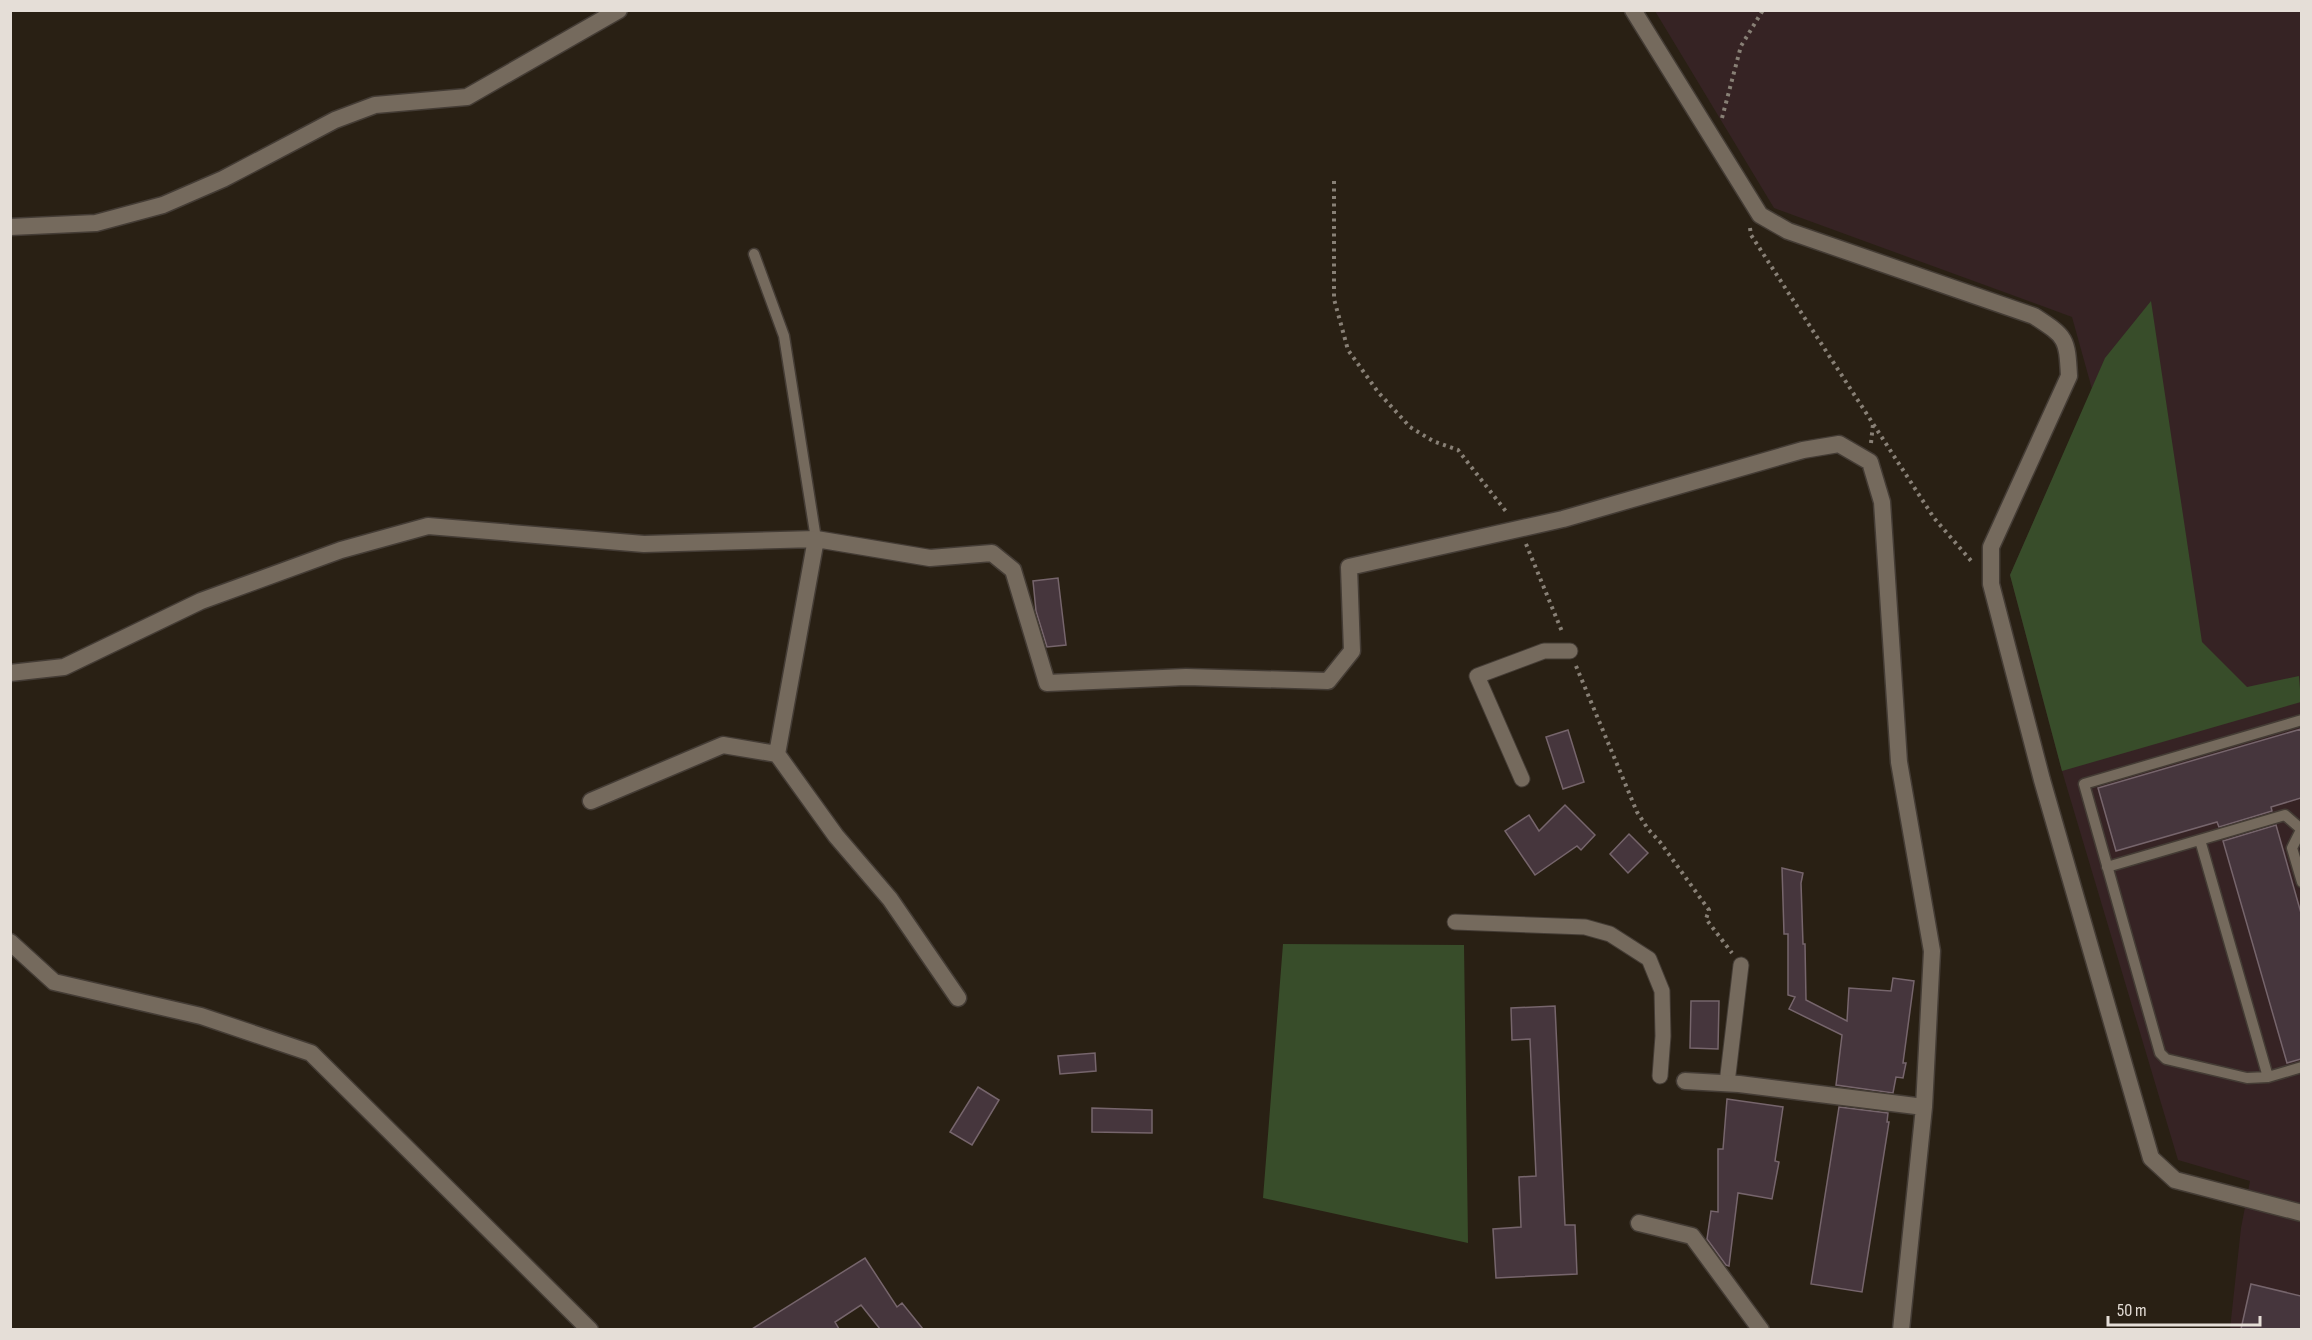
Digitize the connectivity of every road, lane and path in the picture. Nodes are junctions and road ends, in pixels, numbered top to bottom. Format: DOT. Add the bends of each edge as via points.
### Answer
graph roads {
  1 [pos="619,10"];
  2 [pos="1633,10"];
  3 [pos="1763,10"];
  4 [pos="1716,142"];
  5 [pos="1335,181"];
  6 [pos="1750,225"];
  7 [pos="10,227"];
  8 [pos="754,254"];
  9 [pos="1520,529"];
  10 [pos="816,539"];
  11 [pos="1991,584"];
  12 [pos="1570,651"];
  13 [pos="10,673"];
  14 [pos="2301,720"];
  15 [pos="777,754"];
  16 [pos="1522,779"];
  17 [pos="591,801"];
  18 [pos="2301,828"];
  19 [pos="2200,840"];
  20 [pos="2107,867"];
  21 [pos="2301,882"];
  22 [pos="1455,922"];
  23 [pos="10,942"];
  24 [pos="1741,965"];
  25 [pos="958,998"];
  26 [pos="2301,1067"];
  27 [pos="1659,1076"];
  28 [pos="2268,1077"];
  29 [pos="1685,1082"];
  30 [pos="1727,1083"];
  31 [pos="1924,1107"];
  32 [pos="2301,1213"];
  33 [pos="1640,1223"];
  34 [pos="584,1327"];
  35 [pos="1761,1329"];
  36 [pos="1902,1329"];
  1 -- 7 [label="street" via="467,97 375,105 335,120 223,179 163,205 96,223"];
  2 -- 4 [label="street"];
  3 -- 4 [label="path" via="1741,46"];
  4 -- 11 [label="street" via="1760,215 1788,231 2034,316 2060,333 2068,351 2069,376 1991,548"];
  5 -- 9 [label="path" via="1334,299 1348,350 1410,427 1458,450"];
  6 -- 11 [label="path" via="1751,235 1934,518"];
  8 -- 10 [label="lane" via="784,336"];
  9 -- 10 [label="street" via="1349,567 1352,651 1328,681 1186,677 1047,683 1013,570 992,553 930,558"];
  9 -- 12 [label="path"];
  9 -- 31 [label="street" via="1803,450 1839,444 1870,462 1882,502 1899,762 1932,951"];
  10 -- 13 [label="street" via="645,544 428,526 341,550 201,601 64,667"];
  10 -- 15 [label="street"];
  11 -- 32 [label="street" via="2042,780 2151,1158 2175,1180"];
  12 -- 16 [label="street" via="1544,651 1476,676"];
  12 -- 24 [label="path" via="1636,812 1709,910 1706,919"];
  14 -- 20 [label="lane" via="2084,784"];
  15 -- 17 [label="street" via="723,745"];
  15 -- 25 [label="street" via="836,836 890,898"];
  18 -- 19 [label="lane" via="2285,815"];
  18 -- 21 [label="lane" via="2292,848"];
  19 -- 20 [label="lane"];
  19 -- 28 [label="lane"];
  20 -- 28 [label="lane" via="2160,1053 2166,1059 2247,1078"];
  22 -- 27 [label="street" via="1585,927 1610,934 1649,959 1662,991"];
  23 -- 34 [label="street" via="54,982 201,1016 310,1053"];
  24 -- 30 [label="street"];
  26 -- 28 [label="lane"];
  29 -- 30 [label="street"];
  30 -- 31 [label="street"];
  31 -- 36 [label="street"];
  33 -- 35 [label="street" via="1692,1236"];
}
